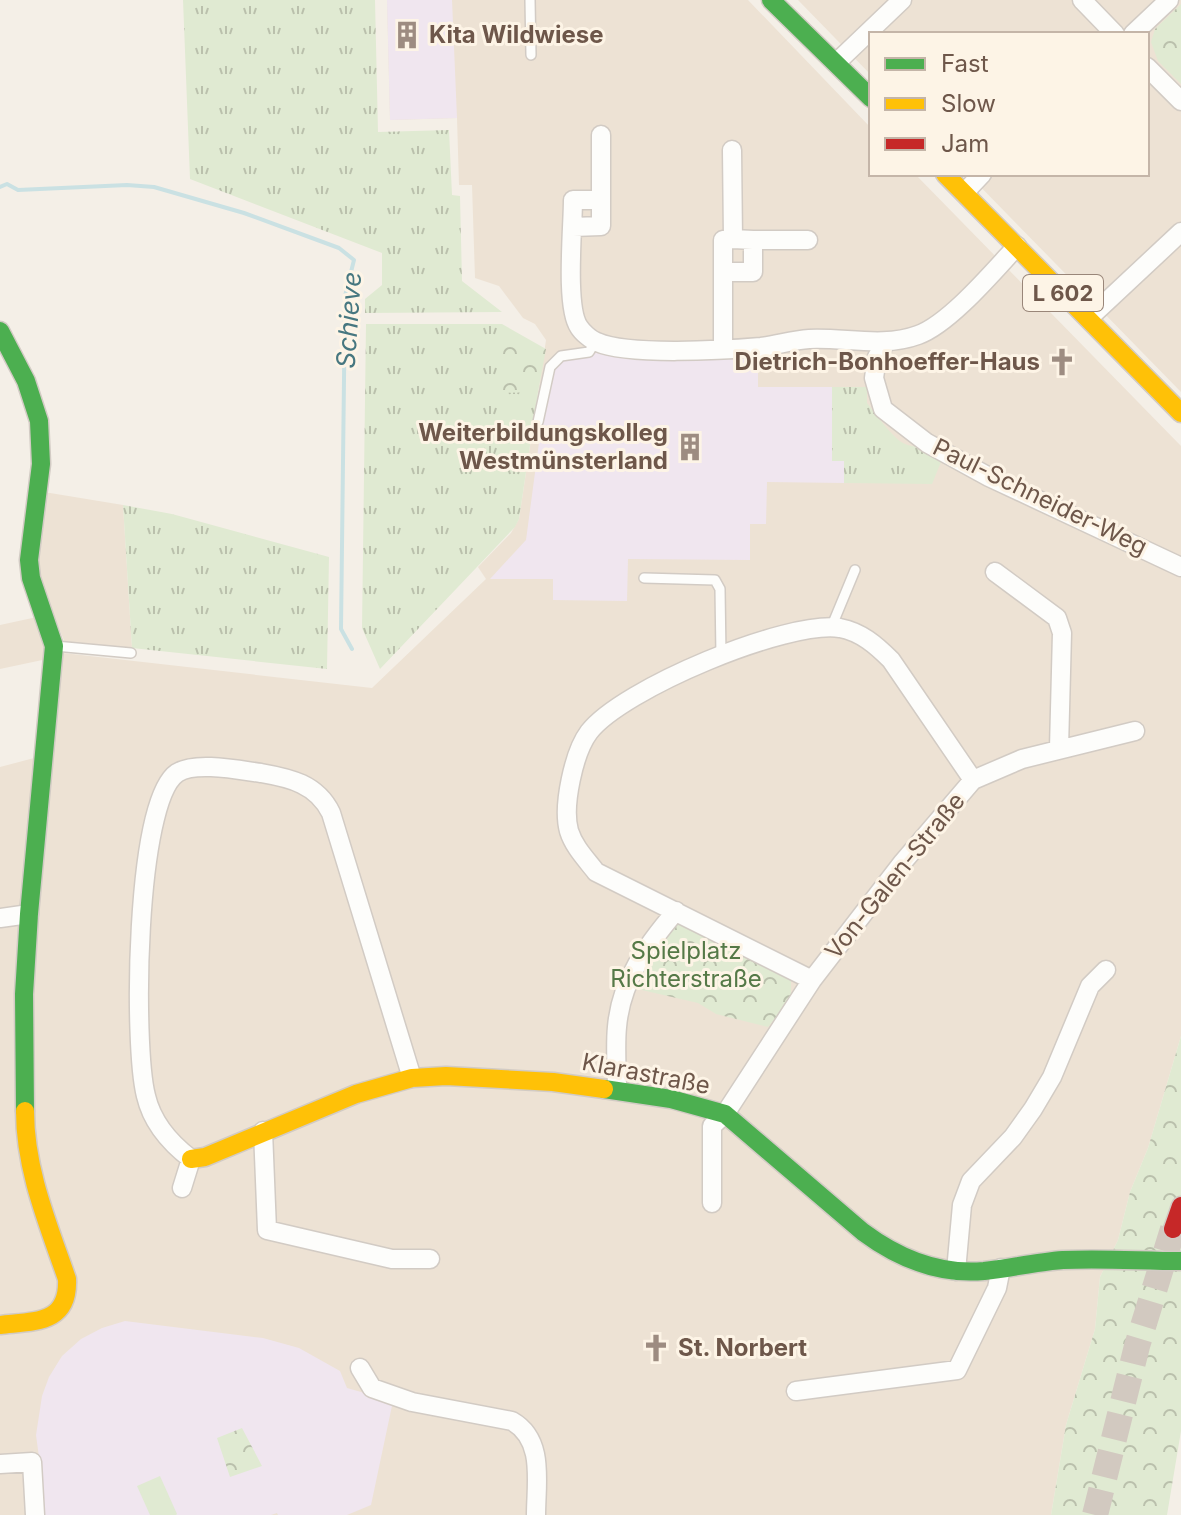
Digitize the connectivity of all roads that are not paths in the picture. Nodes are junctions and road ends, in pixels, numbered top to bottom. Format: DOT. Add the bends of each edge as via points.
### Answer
graph roads {
  1 [pos="530,0"];
  2 [pos="771,0"];
  3 [pos="902,0"];
  4 [pos="1082,0"];
  5 [pos="1169,0"];
  6 [pos="1113,32"];
  7 [pos="1135,32"];
  8 [pos="531,55"];
  9 [pos="836,63"];
  10 [pos="1149,69"];
  11 [pos="869,96"];
  12 [pos="1181,101"];
  13 [pos="601,135"];
  14 [pos="732,150"];
  15 [pos="947,176"];
  16 [pos="980,176"];
  17 [pos="964,193"];
  18 [pos="601,200"];
  19 [pos="573,227"];
  20 [pos="1181,232"];
  21 [pos="733,239"];
  22 [pos="753,240"];
  23 [pos="808,240"];
  24 [pos="1017,246"];
  25 [pos="723,272"];
  26 [pos="1089,318"];
  27 [pos="0,331"];
  28 [pos="887,341"];
  29 [pos="595,342"];
  30 [pos="723,349"];
  31 [pos="1181,413"];
  32 [pos="538,422"];
  33 [pos="1181,567"];
  34 [pos="855,570"];
  35 [pos="995,572"];
  36 [pos="644,578"];
  37 [pos="831,628"];
  38 [pos="54,646"];
  39 [pos="131,653"];
  40 [pos="721,656"];
  41 [pos="1135,731"];
  42 [pos="1059,748"];
  43 [pos="973,780"];
  44 [pos="676,911"];
  45 [pos="29,914"];
  46 [pos="0,918"];
  47 [pos="1106,970"];
  48 [pos="812,980"];
  49 [pos="412,1078"];
  50 [pos="617,1090"];
  51 [pos="725,1114"];
  52 [pos="263,1131"];
  53 [pos="191,1159"];
  54 [pos="182,1188"];
  55 [pos="712,1203"];
  56 [pos="1181,1206"];
  57 [pos="1173,1229"];
  58 [pos="430,1259"];
  59 [pos="1181,1261"];
  60 [pos="1001,1268"];
  61 [pos="956,1271"];
  62 [pos="0,1325"];
  63 [pos="360,1368"];
  64 [pos="796,1391"];
  65 [pos="0,1464"];
  66 [pos="35,1515"];
  67 [pos="536,1515"];
  1 -- 8 [label="lane"];
  2 -- 9 [label="street"];
  3 -- 9 [label="street"];
  4 -- 6 [label="street"];
  5 -- 7 [label="street"];
  9 -- 11 [label="street"];
  10 -- 12 [label="street"];
  13 -- 18 [label="street"];
  14 -- 21 [label="street"];
  15 -- 17 [label="street, L 602"];
  16 -- 17 [label="street"];
  17 -- 24 [label="street, L 602"];
  18 -- 19 [label="street" via="601,226"];
  18 -- 19 [label="street" via="573,200"];
  19 -- 29 [label="street" via="572,309 578,326"];
  20 -- 26 [label="street"];
  21 -- 22 [label="street"];
  21 -- 25 [label="street" via="723,240"];
  22 -- 23 [label="street"];
  22 -- 25 [label="street" via="753,272"];
  24 -- 26 [label="street, L 602"];
  24 -- 28 [label="street" via="943,321 918,335"];
  25 -- 30 [label="street"];
  26 -- 31 [label="street, L 602"];
  27 -- 38 [label="street" via="21,366 42,438 29,560"];
  28 -- 30 [label="street" via="809,339"];
  28 -- 33 [label="street, Paul-Schneider-Weg" via="877,357 874,378 883,409 927,443"];
  29 -- 30 [label="street" via="641,349"];
  29 -- 32 [label="lane" via="589,352 561,356 550,367"];
  34 -- 37 [label="lane"];
  35 -- 42 [label="street" via="1057,618 1062,633"];
  36 -- 40 [label="lane" via="715,580 720,589"];
  37 -- 40 [label="street" via="794,632"];
  37 -- 43 [label="street" via="859,634 891,660"];
  38 -- 39 [label="lane"];
  38 -- 45 [label="street"];
  40 -- 44 [label="street" via="632,698 589,732 566,805 573,839 596,872"];
  41 -- 42 [label="street, Von-Galen-Straße"];
  42 -- 43 [label="street, Von-Galen-Straße"];
  43 -- 48 [label="street, Von-Galen-Straße"];
  44 -- 48 [label="street"];
  44 -- 50 [label="street" via="646,947 622,999"];
  45 -- 46 [label="street"];
  45 -- 62 [label="street" via="25,1131 33,1182 70,1294 57,1314"];
  47 -- 61 [label="street" via="1090,986 1033,1109 971,1181 962,1205"];
  48 -- 51 [label="street, Von-Galen-Straße"];
  49 -- 50 [label="street, Klarastraße" via="485,1077"];
  49 -- 52 [label="street, Klarastraße"];
  49 -- 53 [label="street" via="323,798 311,787 279,776 200,767 179,772 163,789 149,855 141,919 138,1042 155,1122"];
  50 -- 51 [label="street, Klarastraße"];
  51 -- 55 [label="street, Von-Galen-Straße" via="712,1126"];
  51 -- 61 [label="street, Klarastraße" via="887,1250"];
  52 -- 53 [label="street, Klarastraße"];
  52 -- 58 [label="street" via="267,1230 392,1259"];
  53 -- 54 [label="street"];
  56 -- 57 [label="street"];
  59 -- 60 [label="street, Klarastraße" via="1063,1260"];
  60 -- 61 [label="street, Klarastraße"];
  60 -- 64 [label="street" via="997,1288 957,1370"];
  63 -- 67 [label="street" via="372,1388 412,1402 512,1421 525,1429 536,1451"];
  65 -- 66 [label="street" via="32,1462"];
}
